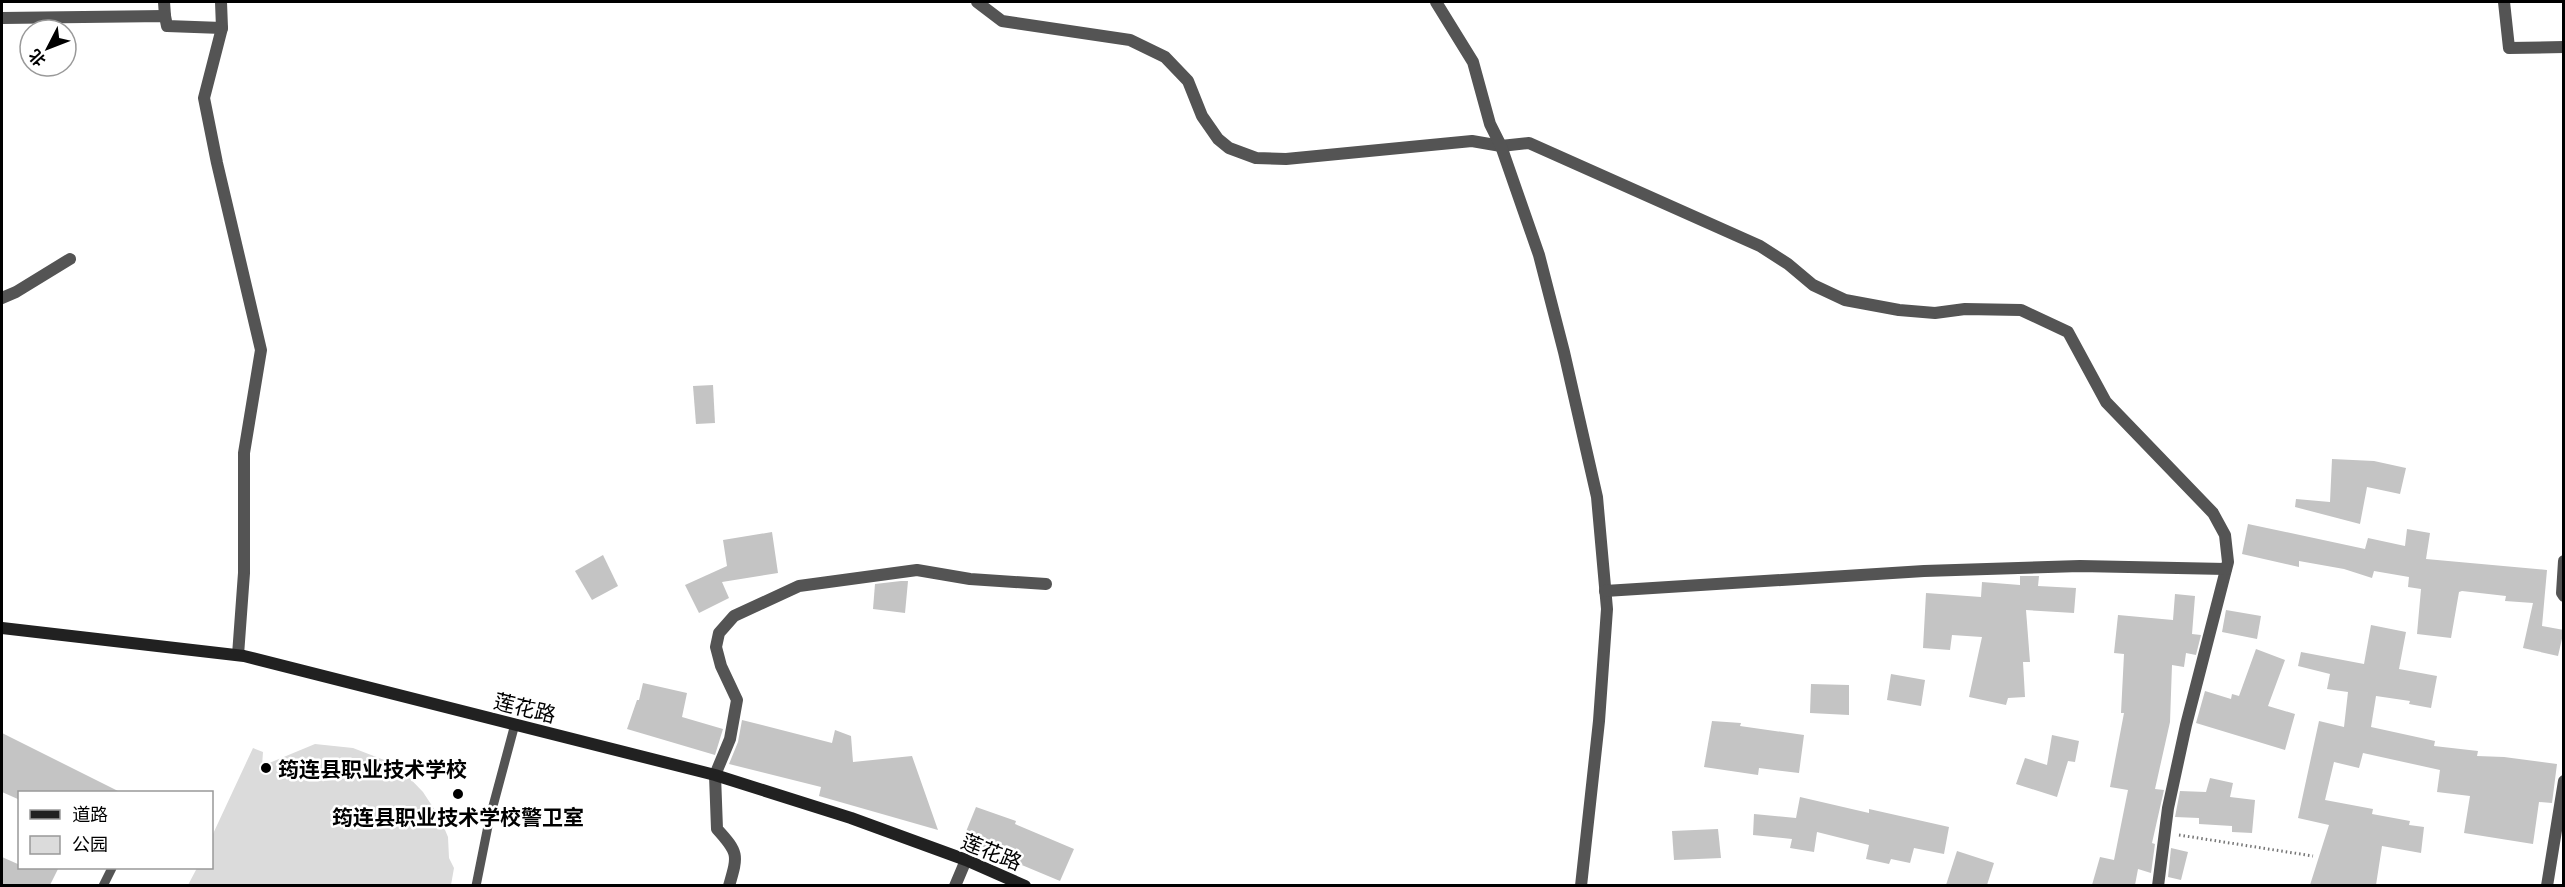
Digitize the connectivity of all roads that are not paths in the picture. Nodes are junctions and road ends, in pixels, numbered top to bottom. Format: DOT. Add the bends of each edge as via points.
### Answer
graph roads {
  1 [pos="164,2"];
  2 [pos="221,2"];
  3 [pos="977,2"];
  4 [pos="1436,2"];
  5 [pos="2504,2"];
  6 [pos="165,16"];
  7 [pos="2,18"];
  8 [pos="222,28"];
  9 [pos="2564,47"];
  10 [pos="1501,146"];
  11 [pos="70,259"];
  12 [pos="2,298"];
  13 [pos="2564,561"];
  14 [pos="2226,569"];
  15 [pos="1046,584"];
  16 [pos="1605,591"];
  17 [pos="2564,596"];
  18 [pos="2,628"];
  19 [pos="238,655"];
  20 [pos="515,724"];
  21 [pos="715,775"];
  22 [pos="2564,780"];
  23 [pos="966,860"];
  24 [pos="111,869"];
  25 [pos="104,885"];
  26 [pos="476,885"];
  27 [pos="729,885"];
  28 [pos="955,885"];
  29 [pos="1024,885"];
  30 [pos="1581,885"];
  31 [pos="2158,885"];
  32 [pos="2547,885"];
  1 -- 6 [label="street"];
  2 -- 8 [label="street"];
  3 -- 10 [label="street" via="1002,21 1130,40 1165,57 1188,81 1202,116 1218,139 1229,148 1256,158 1286,159 1472,141"];
  4 -- 10 [label="street" via="1473,62 1490,124"];
  5 -- 9 [label="street" via="2509,48"];
  6 -- 7 [label="street"];
  6 -- 8 [label="street" via="167,26"];
  8 -- 19 [label="street" via="204,98 261,350 244,453 244,573"];
  10 -- 14 [label="street" via="1529,143 1653,197 1760,246 1813,285 1845,300 1935,313 2021,310 2068,332 2106,402 2213,513 2225,535"];
  10 -- 16 [label="street" via="1539,255 1564,352 1597,497"];
  11 -- 12 [label="street"];
  13 -- 17 [label="street"];
  14 -- 16 [label="street" via="2080,566 1936,570"];
  14 -- 31 [label="street" via="2186,725"];
  15 -- 21 [label="street" via="970,579 917,570 799,586 734,616 719,633 716,648 737,700 730,739"];
  16 -- 30 [label="street" via="1599,721"];
  18 -- 19 [label="main road, 莲花路"];
  19 -- 20 [label="main road, 莲花路"];
  20 -- 21 [label="main road, 莲花路"];
  20 -- 26 [label="lane"];
  21 -- 23 [label="main road, 莲花路"];
  21 -- 27 [label="street" via="717,829 731,844 737,858"];
  22 -- 32 [label="street"];
  23 -- 28 [label="street"];
  23 -- 29 [label="main road, 莲花路"];
  24 -- 25 [label="lane"];
}
